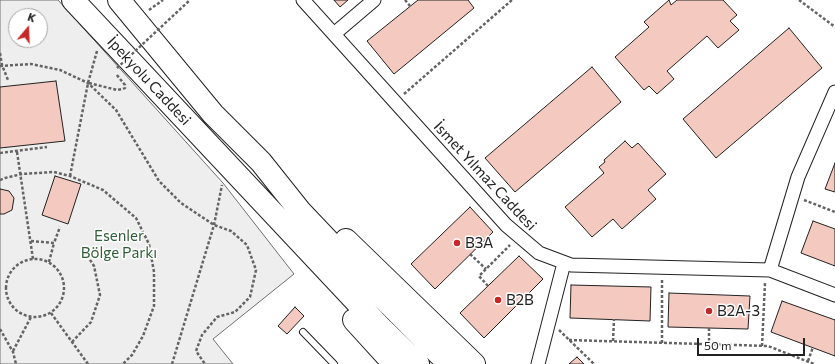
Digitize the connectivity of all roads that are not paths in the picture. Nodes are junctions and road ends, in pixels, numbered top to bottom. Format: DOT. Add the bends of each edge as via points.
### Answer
graph roads {
  1 [pos="73,0"];
  2 [pos="81,0"];
  3 [pos="119,0"];
  4 [pos="303,0"];
  5 [pos="374,0"];
  6 [pos="96,25"];
  7 [pos="334,34"];
  8 [pos="835,92"];
  9 [pos="261,162"];
  10 [pos="225,163"];
  11 [pos="564,263"];
  12 [pos="767,270"];
  13 [pos="835,295"];
  14 [pos="303,332"];
  15 [pos="334,364"];
  16 [pos="394,364"];
  17 [pos="418,364"];
  18 [pos="449,364"];
  19 [pos="474,364"];
  20 [pos="538,364"];
  1 -- 6 [label="highway, İpekyolu Caddesi"];
  2 -- 6 [label="highway"];
  3 -- 9 [label="highway, İpekyolu Caddesi" via="213,114"];
  4 -- 7 [label="street, İsmet Yılmaz Caddesi"];
  5 -- 7 [label="street"];
  6 -- 10 [label="highway, İpekyolu Caddesi"];
  7 -- 11 [label="street, İsmet Yılmaz Caddesi" via="506,225 539,253"];
  8 -- 12 [label="street" via="798,177"];
  9 -- 18 [label="highway" via="300,211 374,290"];
  9 -- 19 [label="highway" via="298,193"];
  10 -- 16 [label="highway" via="287,243"];
  10 -- 17 [label="highway"];
  11 -- 12 [label="street, İsmet Yılmaz Caddesi"];
  11 -- 20 [label="street"];
  12 -- 13 [label="street, İsmet Yılmaz Caddesi"];
  14 -- 15 [label="lane"];
}
